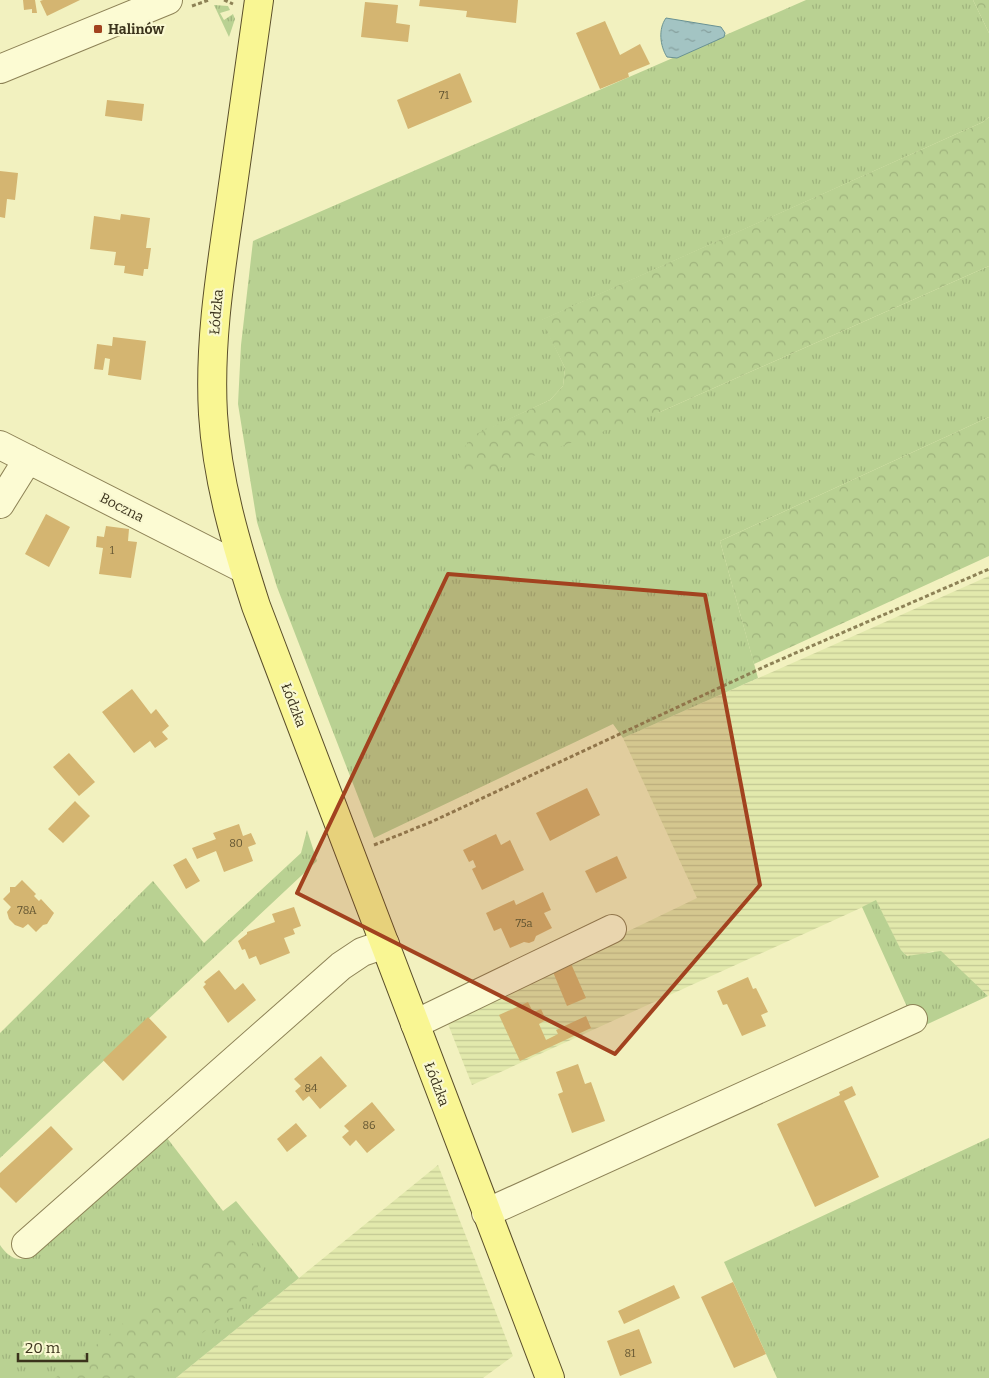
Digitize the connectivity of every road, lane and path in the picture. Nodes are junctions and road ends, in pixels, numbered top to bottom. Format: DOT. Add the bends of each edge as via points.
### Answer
graph roads {
  1 [pos="168,0"];
  2 [pos="259,0"];
  3 [pos="0,69"];
  4 [pos="0,445"];
  5 [pos="28,459"];
  6 [pos="0,504"];
  7 [pos="244,569"];
  8 [pos="989,569"];
  9 [pos="350,852"];
  10 [pos="612,930"];
  11 [pos="385,944"];
  12 [pos="912,1019"];
  13 [pos="415,1024"];
  14 [pos="486,1213"];
  15 [pos="26,1244"];
  16 [pos="550,1378"];
  1 -- 3 [label="street"];
  2 -- 7 [label="main road, Łódzka" via="217,295 212,364 213,415 219,464"];
  4 -- 5 [label="street, Boczna"];
  5 -- 6 [label="street"];
  5 -- 7 [label="street, Boczna"];
  7 -- 9 [label="main road, Łódzka"];
  8 -- 9 [label="path" via="768,665 402,835"];
  9 -- 11 [label="main road, Łódzka"];
  10 -- 13 [label="street"];
  11 -- 13 [label="main road, Łódzka"];
  11 -- 15 [label="street" via="362,952 342,966"];
  12 -- 14 [label="street"];
  13 -- 14 [label="main road, Łódzka"];
  14 -- 16 [label="main road, Łódzka"];
}
